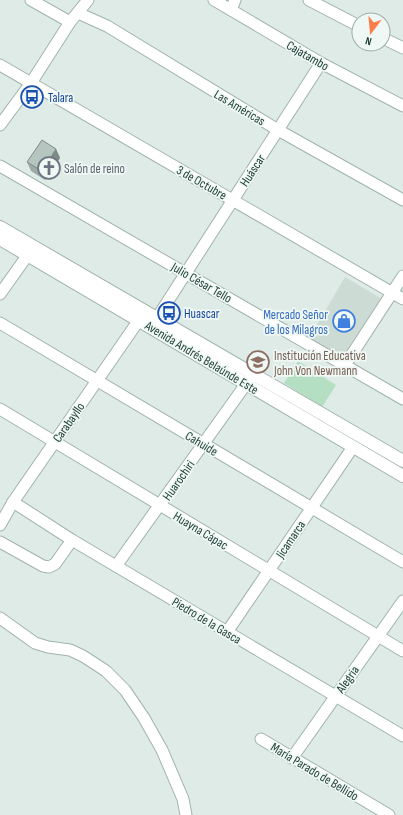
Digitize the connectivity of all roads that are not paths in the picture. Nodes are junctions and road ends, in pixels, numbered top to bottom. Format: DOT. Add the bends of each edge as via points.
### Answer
graph roads {
  1 [pos="31,0"];
  2 [pos="88,0"];
  3 [pos="214,0"];
  4 [pos="309,0"];
  5 [pos="233,5"];
  6 [pos="78,13"];
  7 [pos="70,22"];
  8 [pos="351,22"];
  9 [pos="391,42"];
  10 [pos="403,48"];
  11 [pos="321,63"];
  12 [pos="0,65"];
  13 [pos="31,83"];
  14 [pos="403,106"];
  15 [pos="0,126"];
  16 [pos="278,130"];
  17 [pos="0,166"];
  18 [pos="233,200"];
  19 [pos="403,200"];
  20 [pos="0,227"];
  21 [pos="0,239"];
  22 [pos="31,251"];
  23 [pos="186,273"];
  24 [pos="403,276"];
  25 [pos="391,292"];
  26 [pos="0,294"];
  27 [pos="403,299"];
  28 [pos="157,318"];
  29 [pos="139,320"];
  30 [pos="0,324"];
  31 [pos="345,365"];
  32 [pos="253,374"];
  33 [pos="97,381"];
  34 [pos="246,384"];
  35 [pos="403,399"];
  36 [pos="0,409"];
  37 [pos="55,442"];
  38 [pos="203,444"];
  39 [pos="353,447"];
  40 [pos="403,460"];
  41 [pos="403,476"];
  42 [pos="13,502"];
  43 [pos="160,505"];
  44 [pos="312,508"];
  45 [pos="0,525"];
  46 [pos="72,540"];
  47 [pos="0,542"];
  48 [pos="403,562"];
  49 [pos="116,566"];
  50 [pos="269,571"];
  51 [pos="403,601"];
  52 [pos="0,618"];
  53 [pos="227,632"];
  54 [pos="378,636"];
  55 [pos="403,651"];
  56 [pos="336,696"];
  57 [pos="403,736"];
  58 [pos="261,739"];
  59 [pos="292,758"];
  60 [pos="186,815"];
  61 [pos="389,815"];
  1 -- 7 [label="street"];
  2 -- 6 [label="street"];
  3 -- 5 [label="street, Cajatambo"];
  4 -- 8 [label="street"];
  5 -- 11 [label="street, Cajatambo"];
  6 -- 7 [label="street"];
  6 -- 16 [label="street, Las Américas" via="107,26"];
  7 -- 13 [label="street"];
  9 -- 10 [label="street"];
  11 -- 14 [label="street, Cajatambo"];
  11 -- 16 [label="street, Huáscar"];
  12 -- 13 [label="street, 3 de Octubre"];
  13 -- 15 [label="street"];
  13 -- 18 [label="street, 3 de Octubre"];
  16 -- 18 [label="street, Huáscar"];
  16 -- 19 [label="street, Las Américas"];
  17 -- 23 [label="street, Julio César Tello"];
  18 -- 23 [label="street, Huáscar"];
  18 -- 25 [label="street, 3 de Octubre"];
  20 -- 22 [label="street, Avenida Andrés Belaúnde Este"];
  21 -- 22 [label="street, Avenida Andrés Belaúnde Este"];
  22 -- 26 [label="street"];
  22 -- 28 [label="street, Avenida Andrés Belaúnde Este"];
  22 -- 29 [label="street, Avenida Andrés Belaúnde Este"];
  23 -- 28 [label="street, Huáscar"];
  23 -- 31 [label="street, Julio César Tello"];
  24 -- 25 [label="street"];
  25 -- 27 [label="street, 3 de Octubre"];
  25 -- 31 [label="street"];
  28 -- 32 [label="street, Avenida Andrés Belaúnde Este"];
  29 -- 33 [label="street, Carabayllo"];
  29 -- 34 [label="street, Avenida Andrés Belaúnde Este"];
  30 -- 33 [label="street, Cahuide"];
  31 -- 35 [label="street, Julio César Tello"];
  32 -- 34 [label="street, Huarochiri"];
  32 -- 40 [label="street, Avenida Andrés Belaúnde Este"];
  33 -- 37 [label="street, Carabayllo"];
  33 -- 38 [label="street, Cahuide"];
  34 -- 38 [label="street, Huarochiri"];
  34 -- 39 [label="street, Avenida Andrés Belaúnde Este"];
  36 -- 37 [label="street, Huayna Cápac"];
  37 -- 42 [label="street, Carabayllo"];
  37 -- 43 [label="street, Huayna Cápac"];
  38 -- 43 [label="street, Huarochiri"];
  38 -- 44 [label="street, Cahuide"];
  39 -- 41 [label="street, Avenida Andrés Belaúnde Este"];
  39 -- 44 [label="street, Jicamarca"];
  42 -- 45 [label="street, Carabayllo"];
  42 -- 46 [label="street, Piedro de la Gasca"];
  43 -- 49 [label="street, Huarochiri"];
  43 -- 50 [label="street, Huayna Cápac"];
  44 -- 48 [label="street, Cahuide"];
  44 -- 50 [label="street, Jicamarca"];
  46 -- 47 [label="street" via="55,564 48,566 43,566"];
  46 -- 49 [label="street, Piedro de la Gasca"];
  49 -- 53 [label="street, Piedro de la Gasca"];
  50 -- 53 [label="street, Jicamarca"];
  50 -- 54 [label="street, Huayna Cápac"];
  51 -- 54 [label="street, Alegria"];
  52 -- 60 [label="street" via="35,643 70,650 83,656 106,671 125,690 162,750 183,799"];
  53 -- 56 [label="street, Piedro de la Gasca"];
  54 -- 55 [label="street, Huayna Cápac"];
  54 -- 56 [label="street, Alegria"];
  56 -- 57 [label="street, Piedro de la Gasca"];
  56 -- 59 [label="street, Alegria"];
  58 -- 59 [label="street, María Parado de Bellido"];
  59 -- 61 [label="street, María Parado de Bellido"];
}
